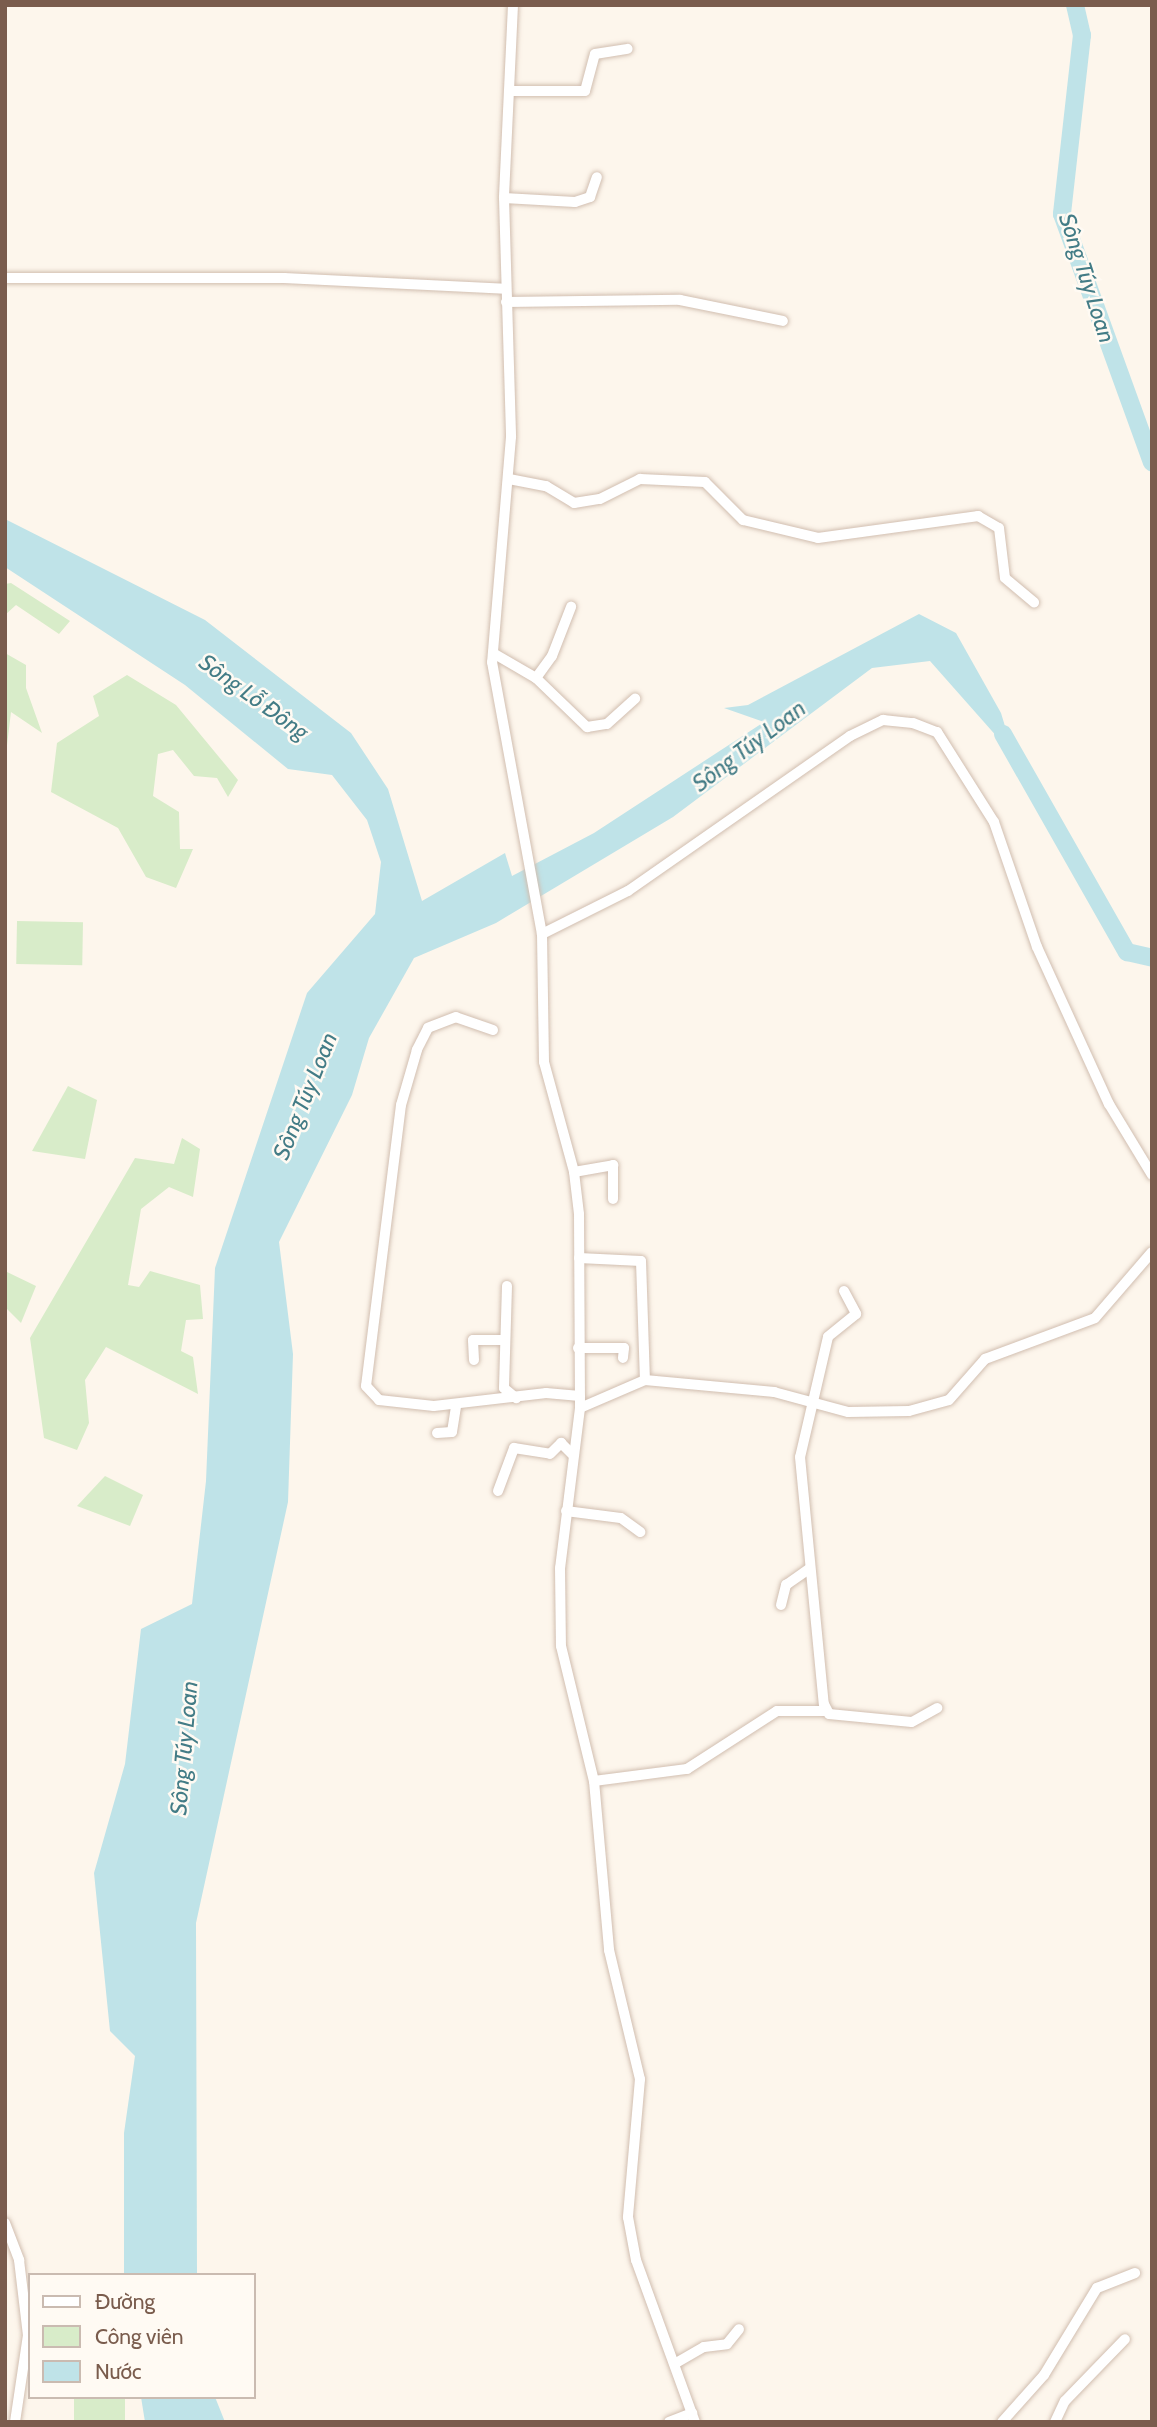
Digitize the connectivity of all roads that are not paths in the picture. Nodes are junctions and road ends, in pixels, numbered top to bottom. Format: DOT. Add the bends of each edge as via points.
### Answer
graph roads {
  1 [pos="513,5"];
  2 [pos="628,49"];
  3 [pos="509,91"];
  4 [pos="597,177"];
  5 [pos="504,198"];
  6 [pos="5,278"];
  7 [pos="505,289"];
  8 [pos="506,302"];
  9 [pos="783,321"];
  10 [pos="509,479"];
  11 [pos="1034,602"];
  12 [pos="571,607"];
  13 [pos="493,653"];
  14 [pos="536,678"];
  15 [pos="635,699"];
  16 [pos="542,934"];
  17 [pos="493,1030"];
  18 [pos="575,1172"];
  19 [pos="1152,1175"];
  20 [pos="613,1199"];
  21 [pos="1152,1252"];
  22 [pos="579,1258"];
  23 [pos="507,1286"];
  24 [pos="844,1291"];
  25 [pos="503,1340"];
  26 [pos="578,1348"];
  27 [pos="623,1358"];
  28 [pos="474,1360"];
  29 [pos="645,1380"];
  30 [pos="580,1396"];
  31 [pos="516,1398"];
  32 [pos="814,1403"];
  33 [pos="456,1406"];
  34 [pos="580,1408"];
  35 [pos="437,1433"];
  36 [pos="573,1455"];
  37 [pos="498,1491"];
  38 [pos="566,1511"];
  39 [pos="640,1532"];
  40 [pos="810,1568"];
  41 [pos="781,1605"];
  42 [pos="937,1708"];
  43 [pos="825,1711"];
  44 [pos="594,1782"];
  45 [pos="5,2223"];
  46 [pos="1135,2273"];
  47 [pos="739,2329"];
  48 [pos="1125,2339"];
  49 [pos="676,2364"];
  50 [pos="693,2417"];
  51 [pos="15,2422"];
  52 [pos="669,2422"];
  53 [pos="1002,2422"];
  54 [pos="1055,2422"];
  1 -- 3 [label="street"];
  2 -- 3 [label="street" via="594,54 585,91"];
  3 -- 5 [label="street"];
  4 -- 5 [label="street" via="590,197 575,202"];
  5 -- 7 [label="street"];
  6 -- 7 [label="street" via="284,278"];
  7 -- 8 [label="street"];
  8 -- 9 [label="street" via="680,300"];
  8 -- 10 [label="street"];
  10 -- 11 [label="street" via="546,486 574,503 600,499 640,479 705,482 743,520 818,538 978,516 999,528 1005,578"];
  10 -- 13 [label="street"];
  12 -- 14 [label="street" via="552,656"];
  13 -- 14 [label="street"];
  13 -- 16 [label="street"];
  14 -- 15 [label="street" via="587,727 607,724"];
  16 -- 18 [label="street" via="544,1062"];
  16 -- 19 [label="street" via="628,891 841,741 883,720 914,723 937,733 994,822 1037,947 1109,1104"];
  17 -- 33 [label="street" via="456,1017 428,1028 416,1050 401,1105 366,1387 379,1400"];
  18 -- 20 [label="street" via="616,1162"];
  18 -- 22 [label="street"];
  21 -- 32 [label="street" via="1096,1318 985,1359 950,1400 897,1411 848,1412"];
  22 -- 26 [label="street"];
  22 -- 29 [label="street" via="641,1261"];
  23 -- 25 [label="street"];
  24 -- 32 [label="street" via="856,1314 829,1334"];
  25 -- 28 [label="street" via="472,1340"];
  25 -- 31 [label="street" via="504,1388"];
  26 -- 27 [label="street" via="624,1348"];
  26 -- 30 [label="street"];
  29 -- 32 [label="street" via="717,1383"];
  29 -- 34 [label="street"];
  30 -- 31 [label="street"];
  30 -- 34 [label="street"];
  31 -- 33 [label="street"];
  32 -- 40 [label="street" via="800,1457"];
  33 -- 35 [label="street" via="452,1432"];
  34 -- 36 [label="street"];
  36 -- 37 [label="street" via="561,1443 550,1454 514,1448"];
  36 -- 38 [label="street"];
  38 -- 39 [label="street" via="621,1518"];
  38 -- 44 [label="street" via="561,1646"];
  40 -- 41 [label="street" via="786,1585"];
  40 -- 43 [label="street"];
  42 -- 43 [label="street" via="912,1722"];
  43 -- 44 [label="street" via="777,1710 687,1769"];
  44 -- 49 [label="street" via="609,1950 640,2078 628,2217 636,2260"];
  45 -- 51 [label="street" via="19,2260 28,2335"];
  46 -- 53 [label="street" via="1097,2288 1045,2375"];
  47 -- 49 [label="street" via="727,2344 704,2347"];
  48 -- 54 [label="street" via="1065,2401"];
  49 -- 50 [label="street"];
  50 -- 52 [label="street"];
}
